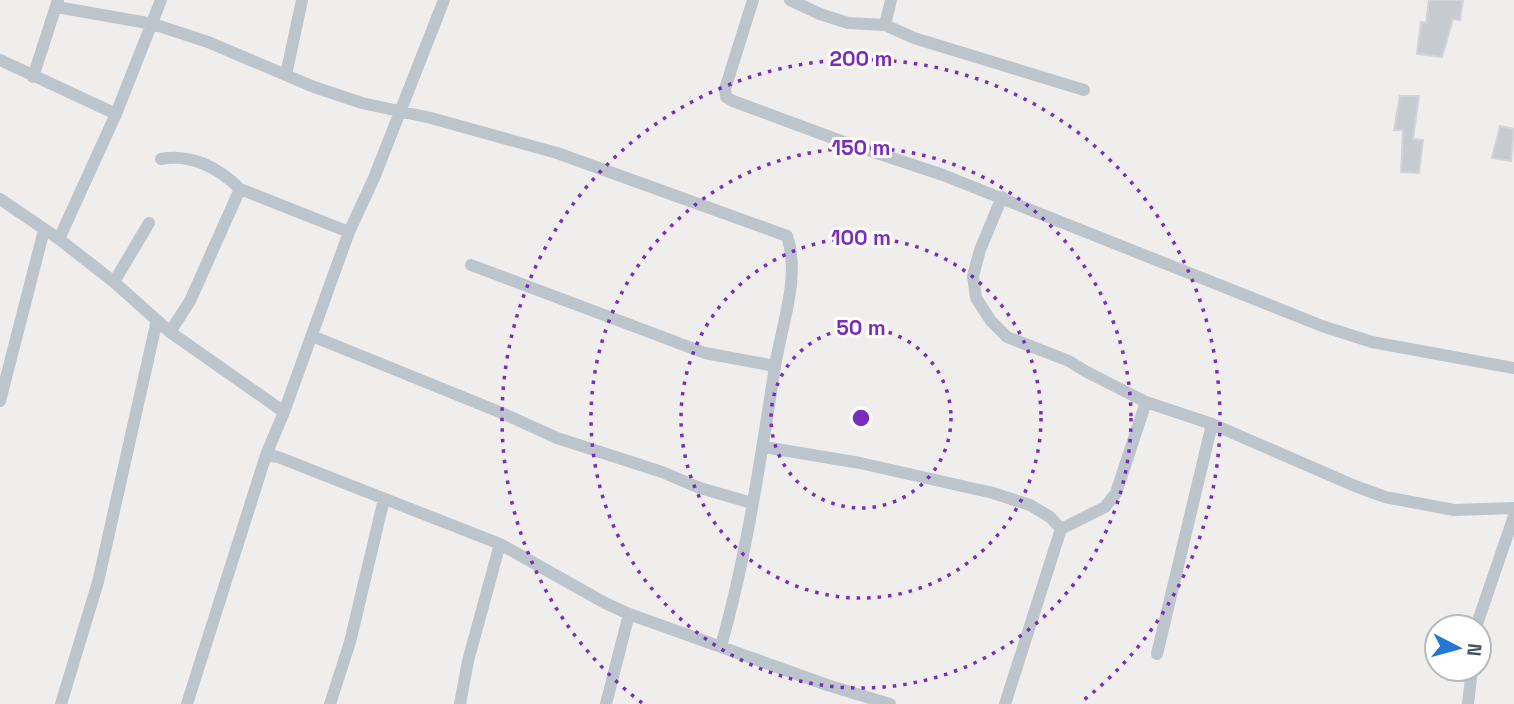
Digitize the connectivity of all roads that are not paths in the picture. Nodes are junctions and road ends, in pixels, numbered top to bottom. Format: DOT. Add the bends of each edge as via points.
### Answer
graph roads {
  1 [pos="161,0"];
  2 [pos="302,0"];
  3 [pos="444,0"];
  4 [pos="754,0"];
  5 [pos="790,0"];
  6 [pos="891,0"];
  7 [pos="58,4"];
  8 [pos="153,24"];
  9 [pos="885,25"];
  10 [pos="0,60"];
  11 [pos="286,75"];
  12 [pos="33,77"];
  13 [pos="1084,90"];
  14 [pos="399,112"];
  15 [pos="116,114"];
  16 [pos="161,159"];
  17 [pos="240,189"];
  18 [pos="1002,198"];
  19 [pos="0,199"];
  20 [pos="149,223"];
  21 [pos="44,230"];
  22 [pos="349,232"];
  23 [pos="59,239"];
  24 [pos="471,265"];
  25 [pos="114,282"];
  26 [pos="157,320"];
  27 [pos="170,332"];
  28 [pos="312,336"];
  29 [pos="775,366"];
  30 [pos="1514,368"];
  31 [pos="0,401"];
  32 [pos="1146,402"];
  33 [pos="284,412"];
  34 [pos="1212,424"];
  35 [pos="764,447"];
  36 [pos="266,455"];
  37 [pos="384,499"];
  38 [pos="752,503"];
  39 [pos="1514,508"];
  40 [pos="1514,516"];
  41 [pos="1061,528"];
  42 [pos="500,544"];
  43 [pos="1481,613"];
  44 [pos="629,614"];
  45 [pos="721,646"];
  46 [pos="1157,654"];
  47 [pos="1470,683"];
  48 [pos="61,704"];
  49 [pos="187,704"];
  50 [pos="330,704"];
  51 [pos="460,704"];
  52 [pos="606,704"];
  53 [pos="890,704"];
  54 [pos="1005,704"];
  55 [pos="1468,704"];
  1 -- 8 [label="street"];
  2 -- 11 [label="street"];
  3 -- 14 [label="street"];
  4 -- 18 [label="street" via="728,76 726,97"];
  5 -- 9 [label="street" via="848,23"];
  6 -- 9 [label="street"];
  7 -- 8 [label="street"];
  7 -- 12 [label="street"];
  8 -- 11 [label="street"];
  8 -- 15 [label="street"];
  9 -- 13 [label="street"];
  10 -- 12 [label="street"];
  11 -- 14 [label="street"];
  12 -- 15 [label="street"];
  14 -- 22 [label="street"];
  14 -- 29 [label="street" via="557,153 787,236 793,263"];
  15 -- 23 [label="street"];
  16 -- 17 [label="street" via="205,164"];
  17 -- 22 [label="street"];
  17 -- 27 [label="street" via="190,301"];
  18 -- 30 [label="street" via="1322,326 1372,342"];
  18 -- 32 [label="street" via="973,276 976,298 991,321 1007,337 1069,361"];
  19 -- 21 [label="street"];
  20 -- 25 [label="street"];
  21 -- 23 [label="street"];
  21 -- 31 [label="street"];
  22 -- 28 [label="street"];
  23 -- 25 [label="street"];
  24 -- 29 [label="street" via="705,353"];
  25 -- 26 [label="street"];
  26 -- 27 [label="street"];
  26 -- 48 [label="street" via="98,582"];
  27 -- 33 [label="street"];
  28 -- 33 [label="street"];
  28 -- 38 [label="street" via="557,438"];
  29 -- 35 [label="street"];
  32 -- 34 [label="street"];
  32 -- 41 [label="street" via="1116,493 1105,507"];
  33 -- 36 [label="street"];
  34 -- 39 [label="street" via="1385,496 1454,510"];
  34 -- 46 [label="street"];
  35 -- 38 [label="street"];
  35 -- 41 [label="street" via="993,493 1030,505"];
  36 -- 37 [label="street"];
  36 -- 49 [label="street"];
  37 -- 42 [label="street"];
  37 -- 50 [label="street" via="350,642"];
  38 -- 45 [label="street"];
  40 -- 43 [label="street"];
  41 -- 54 [label="street"];
  42 -- 44 [label="street"];
  42 -- 51 [label="street"];
  44 -- 45 [label="street"];
  44 -- 52 [label="street"];
  45 -- 53 [label="street"];
  47 -- 55 [label="street"];
}
